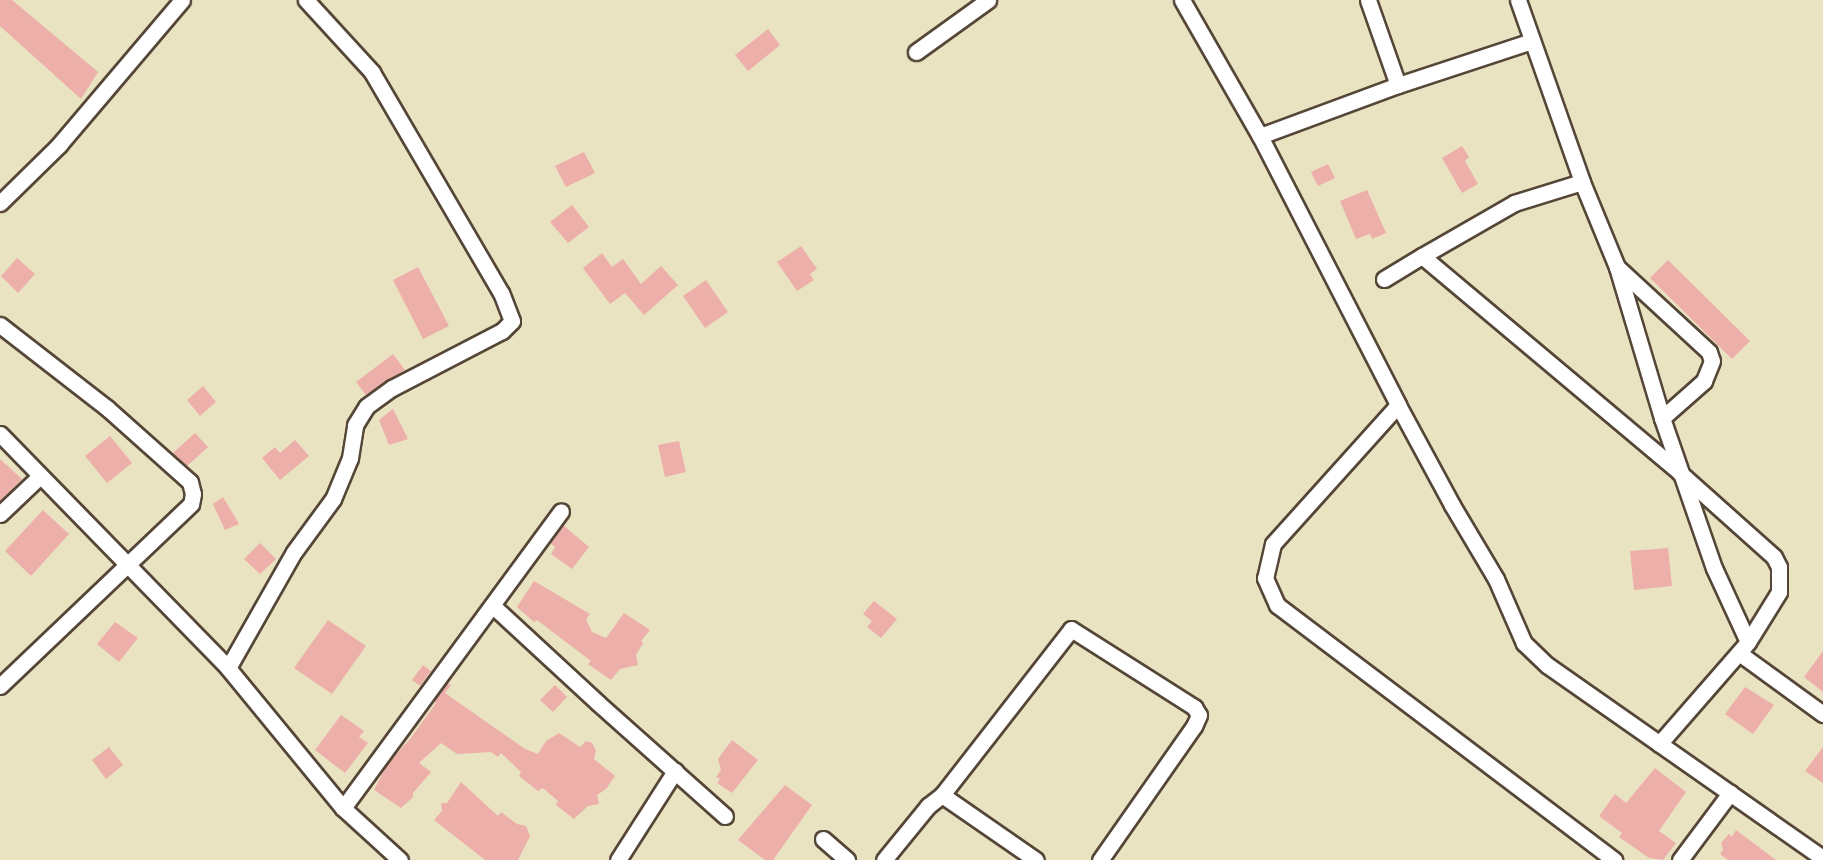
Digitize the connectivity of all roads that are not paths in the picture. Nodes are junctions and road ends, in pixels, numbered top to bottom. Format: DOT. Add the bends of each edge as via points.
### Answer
graph roads {
  1 [pos="182,0"];
  2 [pos="306,0"];
  3 [pos="988,0"];
  4 [pos="1182,0"];
  5 [pos="1368,0"];
  6 [pos="1518,0"];
  7 [pos="1532,41"];
  8 [pos="916,52"];
  9 [pos="1398,85"];
  10 [pos="1260,136"];
  11 [pos="1582,182"];
  12 [pos="0,204"];
  13 [pos="1422,256"];
  14 [pos="1617,267"];
  15 [pos="1384,279"];
  16 [pos="0,325"];
  17 [pos="1398,405"];
  18 [pos="1662,418"];
  19 [pos="0,434"];
  20 [pos="1679,472"];
  21 [pos="40,476"];
  22 [pos="561,511"];
  23 [pos="0,514"];
  24 [pos="125,565"];
  25 [pos="493,606"];
  26 [pos="1743,647"];
  27 [pos="228,668"];
  28 [pos="0,686"];
  29 [pos="1823,714"];
  30 [pos="1659,744"];
  31 [pos="675,771"];
  32 [pos="1730,793"];
  33 [pos="942,795"];
  34 [pos="343,808"];
  35 [pos="725,816"];
  36 [pos="823,839"];
  37 [pos="1823,858"];
  38 [pos="400,860"];
  39 [pos="618,860"];
  40 [pos="847,860"];
  41 [pos="884,860"];
  42 [pos="1036,860"];
  43 [pos="1100,860"];
  44 [pos="1614,860"];
  45 [pos="1680,860"];
  1 -- 12 [label="street" via="60,145"];
  2 -- 27 [label="street" via="372,72 501,293 512,321 502,331 392,388 367,406 356,425 350,458 333,499 294,552"];
  3 -- 8 [label="street"];
  4 -- 10 [label="street"];
  5 -- 9 [label="street"];
  6 -- 7 [label="street"];
  7 -- 9 [label="street"];
  7 -- 11 [label="street"];
  9 -- 10 [label="street"];
  10 -- 17 [label="street"];
  11 -- 13 [label="street" via="1514,203"];
  11 -- 14 [label="street"];
  13 -- 15 [label="street"];
  13 -- 20 [label="street"];
  14 -- 18 [label="street"];
  14 -- 18 [label="street" via="1701,343 1712,361 1704,381"];
  16 -- 24 [label="street" via="107,408 190,482 191,504"];
  17 -- 30 [label="street" via="1496,579 1524,643 1547,665"];
  17 -- 44 [label="street" via="1274,544 1265,578 1277,604"];
  18 -- 20 [label="street"];
  19 -- 21 [label="street"];
  20 -- 26 [label="street"];
  20 -- 26 [label="street" via="1763,545 1779,567 1779,592"];
  21 -- 23 [label="street"];
  21 -- 24 [label="street"];
  22 -- 25 [label="street"];
  24 -- 27 [label="street"];
  24 -- 28 [label="street"];
  25 -- 31 [label="street"];
  25 -- 34 [label="street"];
  26 -- 29 [label="street"];
  26 -- 30 [label="street"];
  27 -- 34 [label="street"];
  30 -- 32 [label="street"];
  31 -- 35 [label="street"];
  31 -- 39 [label="street"];
  32 -- 37 [label="street"];
  32 -- 45 [label="street"];
  33 -- 41 [label="street" via="928,806"];
  33 -- 42 [label="street"];
  33 -- 43 [label="street" via="1071,629 1194,707 1199,715"];
  34 -- 38 [label="street"];
  36 -- 40 [label="street"];
}
